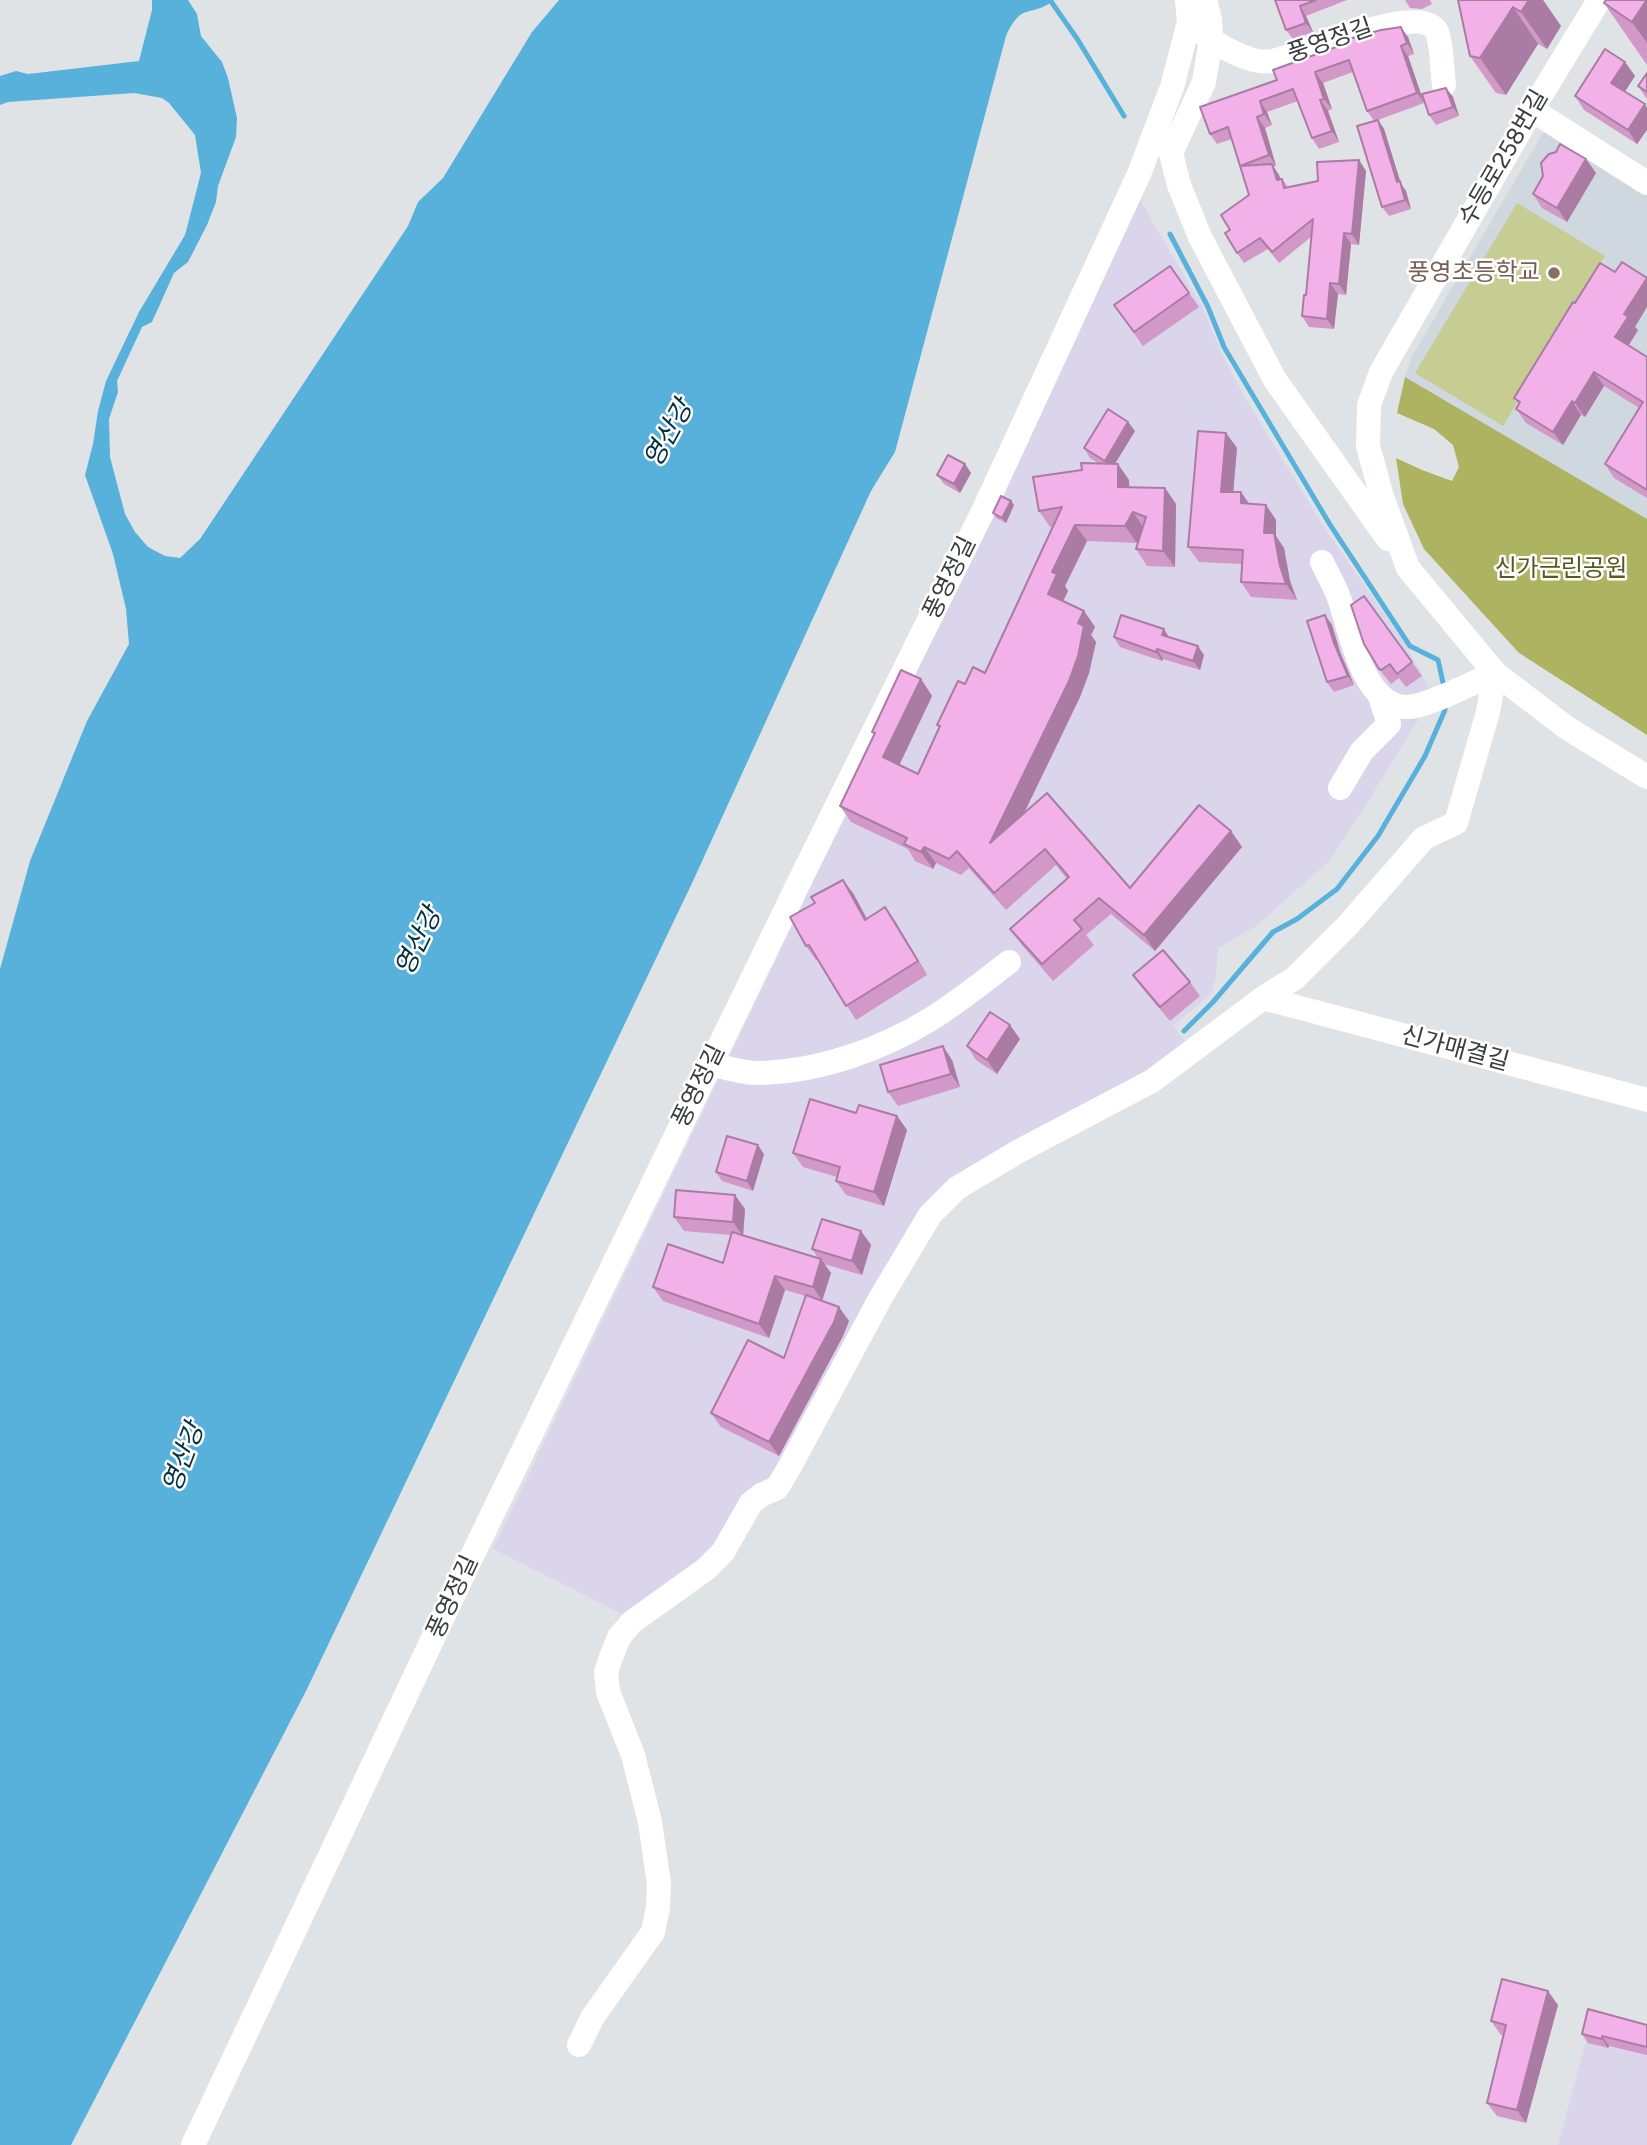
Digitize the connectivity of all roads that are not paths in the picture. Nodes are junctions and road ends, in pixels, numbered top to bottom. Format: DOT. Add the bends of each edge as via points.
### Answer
graph roads {
  1 [pos="1205,0"];
  2 [pos="1599,0"];
  3 [pos="1188,11"];
  4 [pos="1211,40"];
  5 [pos="1444,85"];
  6 [pos="1532,110"];
  7 [pos="1647,183"];
  8 [pos="1369,417"];
  9 [pos="1322,445"];
  10 [pos="1322,562"];
  11 [pos="1409,568"];
  12 [pos="1495,673"];
  13 [pos="1380,697"];
  14 [pos="1647,777"];
  15 [pos="1340,788"];
  16 [pos="1010,962"];
  17 [pos="1263,998"];
  18 [pos="710,1064"];
  19 [pos="1647,1100"];
  20 [pos="579,2045"];
  21 [pos="193,2145"];
  1 -- 4 [label="street"];
  2 -- 6 [label="street, 수등로258번길"];
  3 -- 4 [label="street, 풍영정길"];
  3 -- 18 [label="street, 풍영정길" via="1172,87 1139,174 984,509"];
  4 -- 5 [label="street, 풍영정길" via="1234,54 1270,62 1378,24 1409,18 1426,21 1437,31"];
  4 -- 9 [label="street" via="1204,82 1171,153 1179,185 1200,237 1275,380"];
  6 -- 7 [label="street"];
  6 -- 8 [label="street, 수등로258번길" via="1381,372"];
  8 -- 9 [label="street" via="1357,439 1343,447"];
  8 -- 11 [label="street, 수등로258번길" via="1368,446"];
  9 -- 11 [label="street"];
  10 -- 13 [label="street" via="1340,601 1353,649"];
  11 -- 12 [label="street, 수등로258번길"];
  12 -- 13 [label="street" via="1431,701 1404,707"];
  12 -- 14 [label="street, 수등로258번길" via="1567,728"];
  12 -- 17 [label="street" via="1456,823 1424,838 1295,978"];
  13 -- 15 [label="street" via="1389,724 1362,751"];
  16 -- 18 [label="street" via="933,1018 859,1054 760,1073"];
  17 -- 19 [label="street, 신가매결길"];
  17 -- 20 [label="street" via="1152,1080 957,1188 930,1215 777,1488 751,1503 723,1552 706,1569 632,1622 619,1637 606,1672 608,1692 633,1755 650,1822 658,1906 653,1933 592,2018"];
  18 -- 21 [label="street, 풍영정길"];
}
